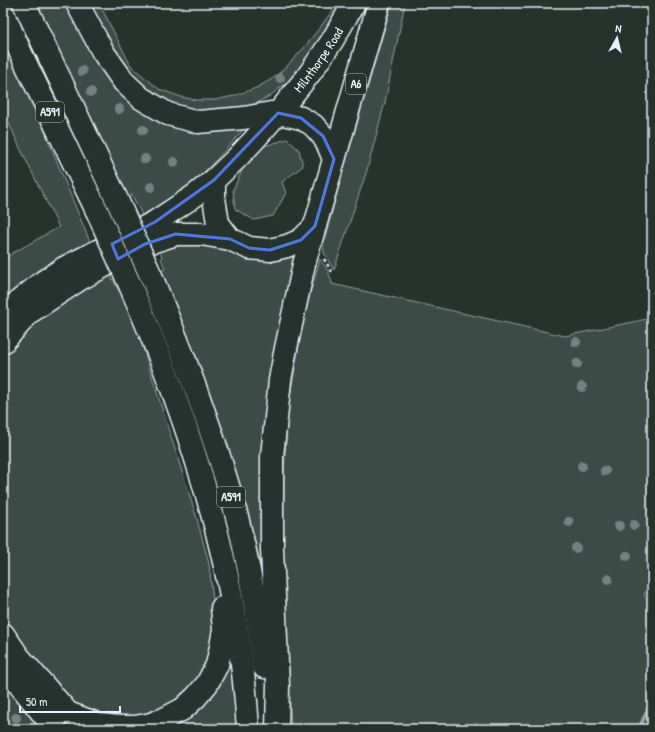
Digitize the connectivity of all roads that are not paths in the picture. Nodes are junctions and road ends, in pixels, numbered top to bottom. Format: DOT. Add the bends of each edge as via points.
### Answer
graph roads {
  1 [pos="24,3"];
  2 [pos="77,3"];
  3 [pos="354,3"];
  4 [pos="379,3"];
  5 [pos="3,13"];
  6 [pos="278,114"];
  7 [pos="334,159"];
  8 [pos="214,180"];
  9 [pos="315,226"];
  10 [pos="230,239"];
  11 [pos="3,318"];
  12 [pos="3,342"];
  13 [pos="216,529"];
  14 [pos="3,634"];
  15 [pos="3,664"];
  16 [pos="55,729"];
  17 [pos="248,729"];
  18 [pos="271,729"];
  19 [pos="277,729"];
  1 -- 18 [label="highway, A591, bridge" via="151,276 181,348 212,435 238,522 258,616"];
  2 -- 6 [label="highway" via="103,52 124,82 141,98 168,114 198,122"];
  3 -- 6 [label="highway, Milnthorpe Road" via="332,41"];
  4 -- 7 [label="highway, A6"];
  5 -- 13 [label="highway, A591, bridge" via="97,211 151,334 191,442"];
  6 -- 7 [label="highway" via="301,118 313,125 323,136"];
  6 -- 8 [label="highway"];
  7 -- 9 [label="highway"];
  8 -- 10 [label="highway" via="218,223"];
  8 -- 11 [label="highway" via="156,222 58,272 18,302"];
  9 -- 10 [label="highway" via="301,240 270,250 249,248"];
  9 -- 19 [label="highway" via="286,348 272,456"];
  10 -- 12 [label="highway" via="201,234 176,234 145,244 80,279 30,312"];
  13 -- 14 [label="highway" via="224,629 222,647 217,665 207,684 183,709 164,719 151,724 119,727 100,725 68,713 18,656"];
  13 -- 17 [label="highway, A591" via="236,624"];
  15 -- 16 [label="highway"];
}
